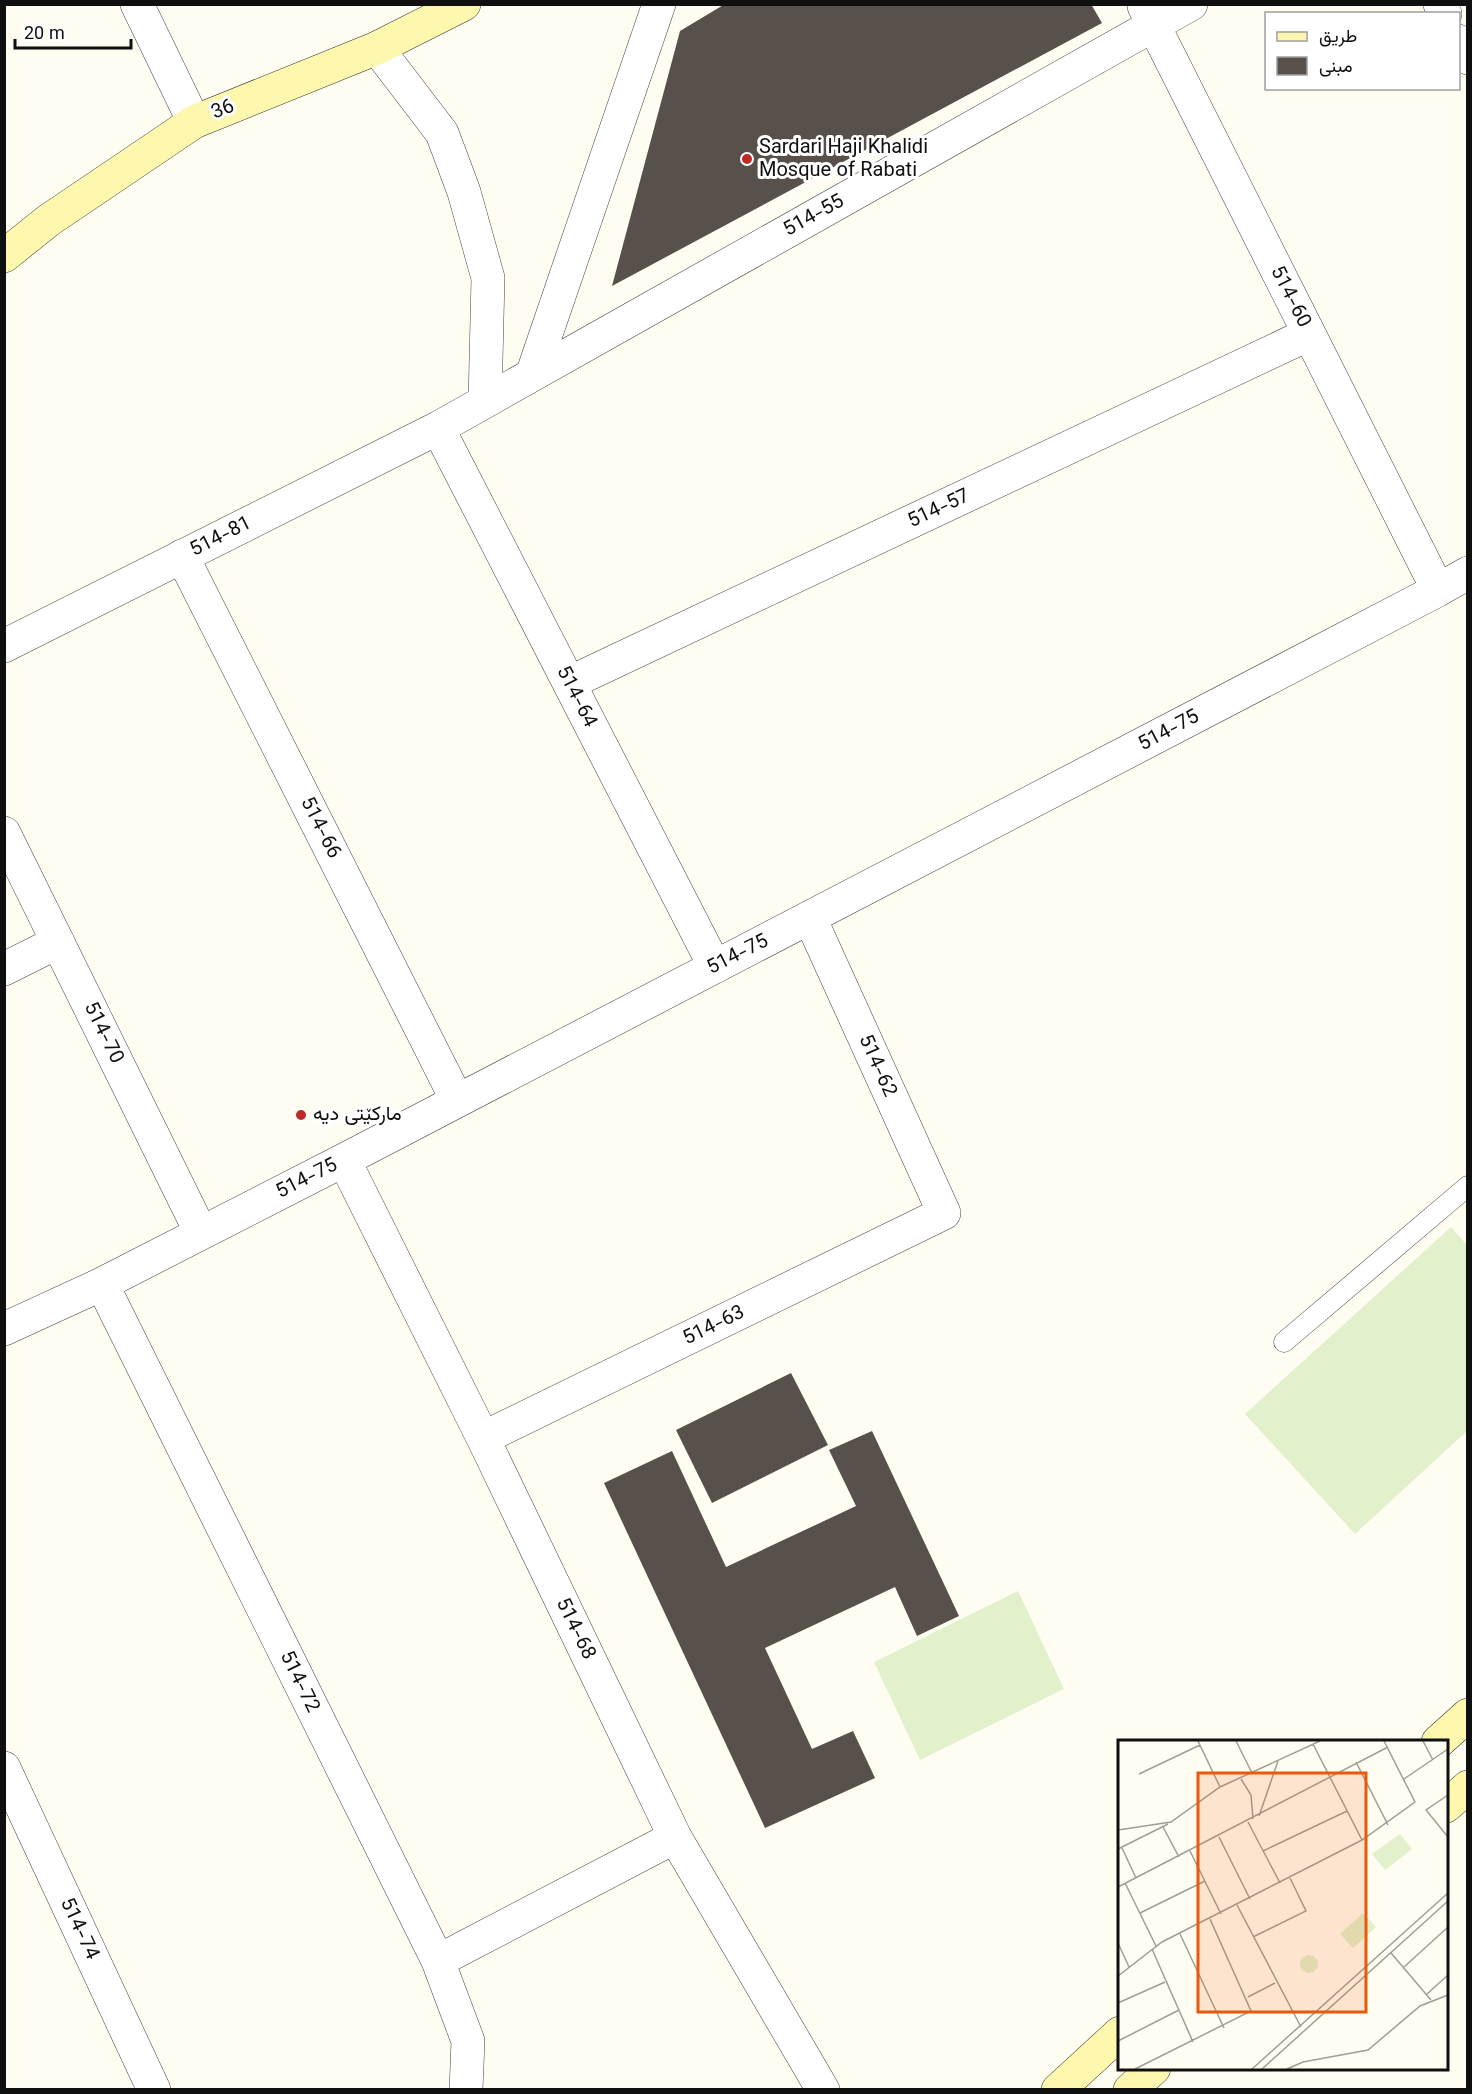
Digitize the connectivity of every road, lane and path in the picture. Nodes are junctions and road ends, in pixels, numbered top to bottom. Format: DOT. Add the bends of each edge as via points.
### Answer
graph roads {
  1 [pos="137,4"];
  2 [pos="464,4"];
  3 [pos="660,4"];
  4 [pos="1191,4"];
  5 [pos="1148,14"];
  6 [pos="377,48"];
  7 [pos="194,122"];
  8 [pos="4,256"];
  9 [pos="1309,334"];
  10 [pos="532,375"];
  11 [pos="485,401"];
  12 [pos="438,428"];
  13 [pos="182,556"];
  14 [pos="1467,573"];
  15 [pos="1438,590"];
  16 [pos="4,646"];
  17 [pos="569,684"];
  18 [pos="4,833"];
  19 [pos="810,918"];
  20 [pos="58,942"];
  21 [pos="715,967"];
  22 [pos="4,969"];
  23 [pos="457,1100"];
  24 [pos="344,1160"];
  25 [pos="1467,1186"];
  26 [pos="944,1213"];
  27 [pos="201,1233"];
  28 [pos="102,1284"];
  29 [pos="4,1329"];
  30 [pos="1284,1342"];
  31 [pos="483,1438"];
  32 [pos="1467,1715"];
  33 [pos="1440,1740"];
  34 [pos="4,1768"];
  35 [pos="1467,1787"];
  36 [pos="1448,1804"];
  37 [pos="675,1838"];
  38 [pos="438,1961"];
  39 [pos="1118,2034"];
  40 [pos="1152,2070"];
  41 [pos="467,2089"];
  42 [pos="154,2090"];
  43 [pos="823,2090"];
  44 [pos="1058,2090"];
  45 [pos="1130,2090"];
  1 -- 7 [label="street"];
  2 -- 6 [label="street, 36"];
  3 -- 10 [label="street"];
  4 -- 5 [label="street, 514-55"];
  5 -- 9 [label="street, 514-60"];
  5 -- 10 [label="street, 514-55"];
  6 -- 7 [label="street, 36"];
  6 -- 11 [label="street" via="442,133 464,192 488,278"];
  7 -- 8 [label="street, 36" via="49,220"];
  9 -- 15 [label="street, 514-60"];
  9 -- 17 [label="street, 514-57"];
  10 -- 11 [label="street, 514-55"];
  11 -- 12 [label="street, 514-55"];
  12 -- 13 [label="street, 514-81"];
  12 -- 17 [label="street, 514-64"];
  13 -- 16 [label="street, 514-81"];
  13 -- 23 [label="street, 514-66"];
  14 -- 15 [label="street, 514-75"];
  15 -- 19 [label="street, 514-75"];
  17 -- 21 [label="street, 514-64"];
  18 -- 20 [label="street, 514-70"];
  19 -- 21 [label="street, 514-75"];
  19 -- 26 [label="street, 514-62"];
  20 -- 22 [label="street"];
  20 -- 27 [label="street, 514-70"];
  21 -- 23 [label="street, 514-75"];
  23 -- 24 [label="street, 514-75"];
  24 -- 27 [label="street, 514-75"];
  24 -- 31 [label="street, 514-68"];
  25 -- 30 [label="lane"];
  26 -- 31 [label="street, 514-63"];
  27 -- 28 [label="street, 514-75"];
  28 -- 29 [label="street, 514-75"];
  28 -- 38 [label="street, 514-72"];
  31 -- 37 [label="street, 514-68"];
  32 -- 33 [label="street"];
  34 -- 42 [label="street, 514-74"];
  35 -- 36 [label="street"];
  37 -- 38 [label="street"];
  37 -- 43 [label="street, 514-68"];
  38 -- 41 [label="street, 514-72" via="468,2041"];
  39 -- 44 [label="street"];
  40 -- 45 [label="street"];
}
